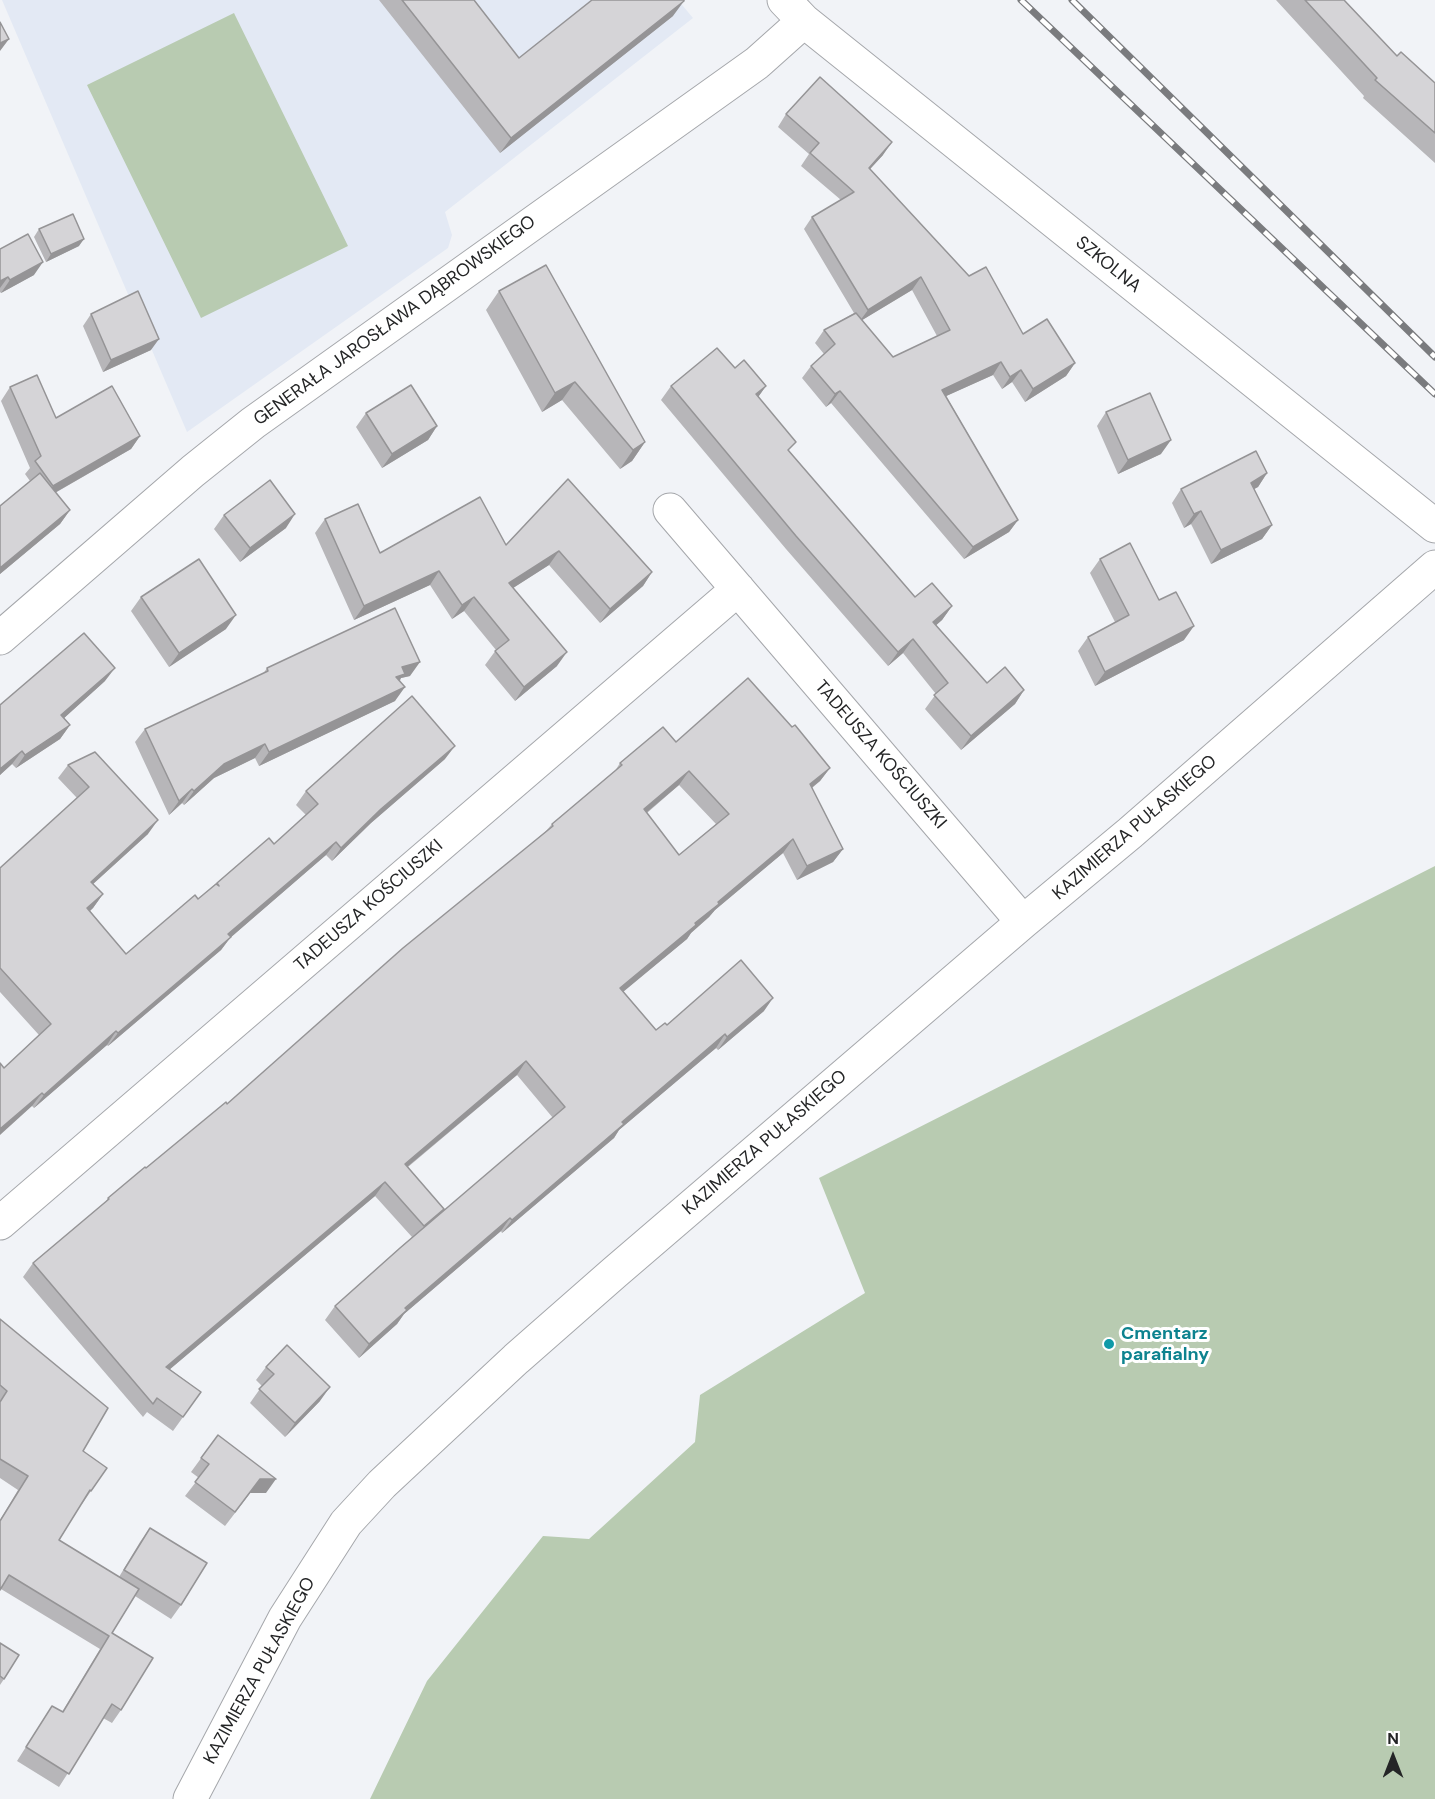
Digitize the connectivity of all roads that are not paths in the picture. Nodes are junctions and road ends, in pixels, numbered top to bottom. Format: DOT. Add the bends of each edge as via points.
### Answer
graph roads {
  1 [pos="794,11"];
  2 [pos="670,510"];
  3 [pos="1435,526"];
  4 [pos="1435,567"];
  5 [pos="738,589"];
  6 [pos="0,638"];
  7 [pos="1023,922"];
  8 [pos="0,1223"];
  9 [pos="190,1799"];
  1 -- 3 [label="street, SZKOLNA"];
  1 -- 6 [label="street, GENERAŁA JAROSŁAWA DĄBROWSKIEGO" via="757,63 253,423"];
  2 -- 5 [label="street, TADEUSZA KOŚCIUSZKI"];
  4 -- 7 [label="street, KAZIMIERZA PUŁASKIEGO"];
  5 -- 7 [label="street, TADEUSZA KOŚCIUSZKI"];
  5 -- 8 [label="street, TADEUSZA KOŚCIUSZKI"];
  7 -- 9 [label="street, KAZIMIERZA PUŁASKIEGO" via="614,1273 382,1484 346,1523 285,1618"];
}
